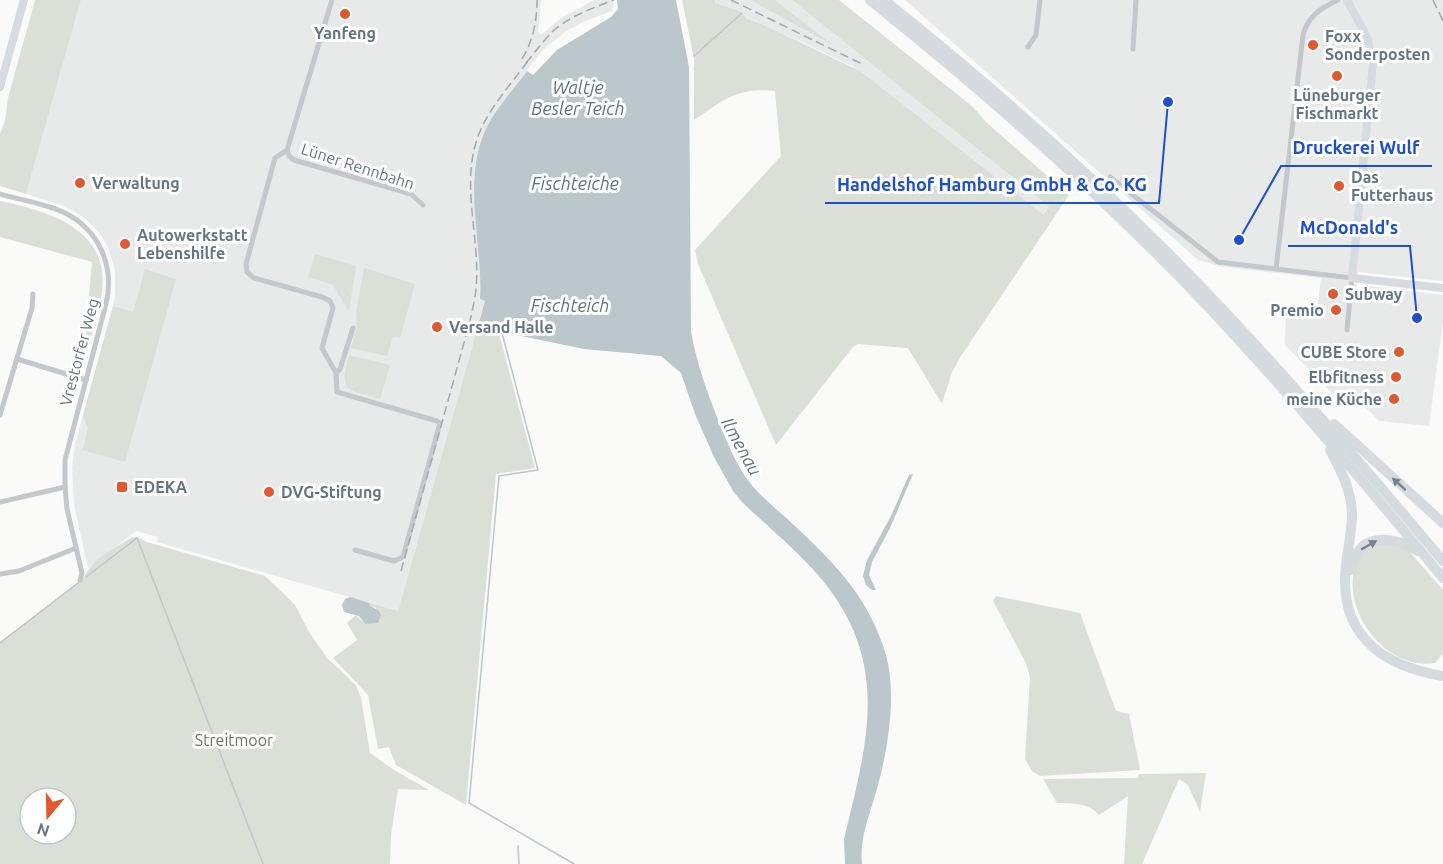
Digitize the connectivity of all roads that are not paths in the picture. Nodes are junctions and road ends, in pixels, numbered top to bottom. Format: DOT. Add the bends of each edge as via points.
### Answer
graph roads {
  1 [pos="24,0"];
  2 [pos="332,0"];
  3 [pos="870,0"];
  4 [pos="884,0"];
  5 [pos="1040,0"];
  6 [pos="1136,0"];
  7 [pos="1338,0"];
  8 [pos="1347,0"];
  9 [pos="1028,47"];
  10 [pos="1132,49"];
  11 [pos="0,87"];
  12 [pos="287,150"];
  13 [pos="1110,177"];
  14 [pos="0,194"];
  15 [pos="423,205"];
  16 [pos="1276,269"];
  17 [pos="1352,278"];
  18 [pos="1442,287"];
  19 [pos="33,294"];
  20 [pos="353,328"];
  21 [pos="1347,330"];
  22 [pos="17,359"];
  23 [pos="336,373"];
  24 [pos="86,380"];
  25 [pos="1293,387"];
  26 [pos="0,415"];
  27 [pos="1322,433"];
  28 [pos="65,487"];
  29 [pos="0,502"];
  30 [pos="1443,523"];
  31 [pos="76,548"];
  32 [pos="355,550"];
  33 [pos="1424,554"];
  34 [pos="1443,561"];
  35 [pos="0,574"];
  36 [pos="1443,578"];
  37 [pos="80,580"];
  38 [pos="1442,670"];
  1 -- 11 [label="main road"];
  2 -- 12 [label="street, Lüner Rennbahn"];
  3 -- 27 [label="highway" via="1033,138 1159,257"];
  4 -- 25 [label="highway" via="1103,190"];
  5 -- 9 [label="street" via="1036,35"];
  6 -- 10 [label="street"];
  7 -- 16 [label="street" via="1316,12 1304,32"];
  8 -- 17 [label="street" via="1368,39 1373,64"];
  12 -- 15 [label="street, Lüner Rennbahn" via="294,160 411,194"];
  12 -- 23 [label="street, Lüner Rennbahn" via="275,158 246,268 254,278 330,301 333,308 322,348"];
  13 -- 16 [label="street" via="1212,260"];
  14 -- 24 [label="street, Vrestorfer Weg" via="63,212 82,224 102,250 109,292"];
  16 -- 17 [label="street"];
  17 -- 18 [label="street"];
  17 -- 21 [label="street"];
  19 -- 22 [label="street"];
  20 -- 23 [label="street"];
  22 -- 24 [label="street"];
  22 -- 26 [label="street"];
  23 -- 32 [label="street" via="337,392 440,423 403,557 394,561"];
  24 -- 28 [label="street, Vrestorfer Weg" via="65,460"];
  30 -- 25 [label="highway, one-way"];
  25 -- 34 [label="highway"];
  27 -- 33 [label="highway"];
  27 -- 38 [label="highway" via="1343,476 1351,507 1345,579 1354,621 1386,658 1405,668"];
  28 -- 29 [label="street"];
  28 -- 31 [label="street, Vrestorfer Weg"];
  31 -- 35 [label="street" via="19,571"];
  31 -- 37 [label="street, Vrestorfer Weg"];
  33 -- 36 [label="highway"];
  38 -- 33 [label="highway, one-way" via="1407,663 1375,643 1364,630 1350,594 1352,563 1368,544 1389,539"];
}
